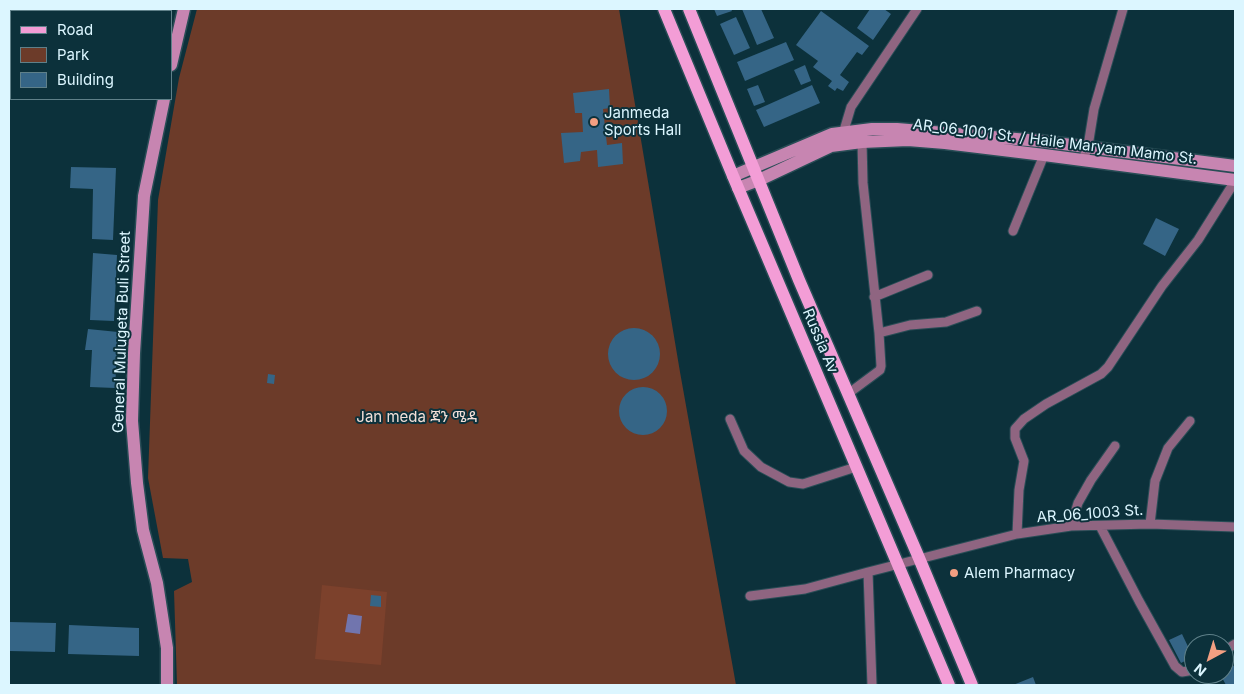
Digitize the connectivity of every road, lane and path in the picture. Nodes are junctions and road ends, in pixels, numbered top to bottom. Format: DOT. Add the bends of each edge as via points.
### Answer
graph roads {
  1 [pos="184,9"];
  2 [pos="664,9"];
  3 [pos="689,9"];
  4 [pos="917,9"];
  5 [pos="1123,9"];
  6 [pos="172,61"];
  7 [pos="164,100"];
  8 [pos="841,138"];
  9 [pos="862,142"];
  10 [pos="1004,144"];
  11 [pos="1088,146"];
  12 [pos="1044,155"];
  13 [pos="1083,160"];
  14 [pos="1235,166"];
  15 [pos="754,168"];
  16 [pos="759,180"];
  17 [pos="1235,180"];
  18 [pos="735,182"];
  19 [pos="1013,230"];
  20 [pos="928,275"];
  21 [pos="874,297"];
  22 [pos="977,310"];
  23 [pos="879,333"];
  24 [pos="849,393"];
  25 [pos="730,419"];
  26 [pos="1190,422"];
  27 [pos="1115,446"];
  28 [pos="856,467"];
  29 [pos="1150,524"];
  30 [pos="1071,526"];
  31 [pos="1100,526"];
  32 [pos="1235,527"];
  33 [pos="1018,534"];
  34 [pos="919,558"];
  35 [pos="900,565"];
  36 [pos="868,572"];
  37 [pos="750,596"];
  38 [pos="1184,672"];
  39 [pos="167,685"];
  40 [pos="872,685"];
  41 [pos="949,685"];
  42 [pos="972,685"];
  1 -- 6 [label="main road"];
  2 -- 18 [label="main road, Russia Av"];
  3 -- 15 [label="main road, Russia Av"];
  4 -- 8 [label="street" via="851,107"];
  5 -- 11 [label="street" via="1094,109"];
  7 -- 39 [label="main road, General Mulugeta Buli Street" via="144,196 132,421 143,530 157,583 167,648"];
  8 -- 9 [label="main road, AR_06_1001 St. / Haile Maryam Mamo St."];
  8 -- 10 [label="main road" via="872,129 897,129"];
  8 -- 15 [label="main road" via="832,134"];
  8 -- 16 [label="main road, AR_06_1001 St. / Haile Maryam Mamo St." via="831,146"];
  9 -- 10 [label="main road, AR_06_1001 St. / Haile Maryam Mamo St."];
  9 -- 21 [label="street"];
  10 -- 11 [label="main road"];
  10 -- 12 [label="main road, AR_06_1001 St. / Haile Maryam Mamo St."];
  11 -- 13 [label="street"];
  11 -- 14 [label="main road"];
  12 -- 13 [label="main road, AR_06_1001 St. / Haile Maryam Mamo St."];
  12 -- 19 [label="street"];
  13 -- 17 [label="main road, AR_06_1001 St. / Haile Maryam Mamo St."];
  15 -- 16 [label="main road, Russia Av"];
  15 -- 18 [label="main road"];
  16 -- 18 [label="main road, AR_06_1001 St. / Haile Maryam Mamo St."];
  16 -- 24 [label="main road, Russia Av"];
  17 -- 33 [label="street" via="1198,240 1162,286 1108,367 1046,404 1015,429 1024,461 1019,490"];
  18 -- 28 [label="main road, Russia Av"];
  20 -- 21 [label="street"];
  21 -- 23 [label="street"];
  22 -- 23 [label="street" via="946,322 910,325"];
  23 -- 24 [label="street" via="880,370"];
  24 -- 34 [label="main road, Russia Av"];
  25 -- 28 [label="street" via="744,450 762,467 789,482 803,484"];
  26 -- 29 [label="street" via="1168,448 1155,480"];
  27 -- 30 [label="street" via="1078,503"];
  28 -- 35 [label="main road, Russia Av"];
  29 -- 31 [label="street, AR_06_1003 St."];
  29 -- 32 [label="street, AR_06_1003 St."];
  30 -- 31 [label="street, AR_06_1003 St."];
  30 -- 33 [label="street, AR_06_1003 St."];
  31 -- 38 [label="street" via="1175,666"];
  33 -- 34 [label="street, AR_06_1003 St."];
  34 -- 35 [label="street, AR_06_1003 St."];
  34 -- 42 [label="main road, Russia Av"];
  35 -- 36 [label="street, AR_06_1003 St."];
  35 -- 41 [label="main road, Russia Av"];
  36 -- 37 [label="street, AR_06_1003 St." via="805,589"];
  36 -- 40 [label="street"];
}
